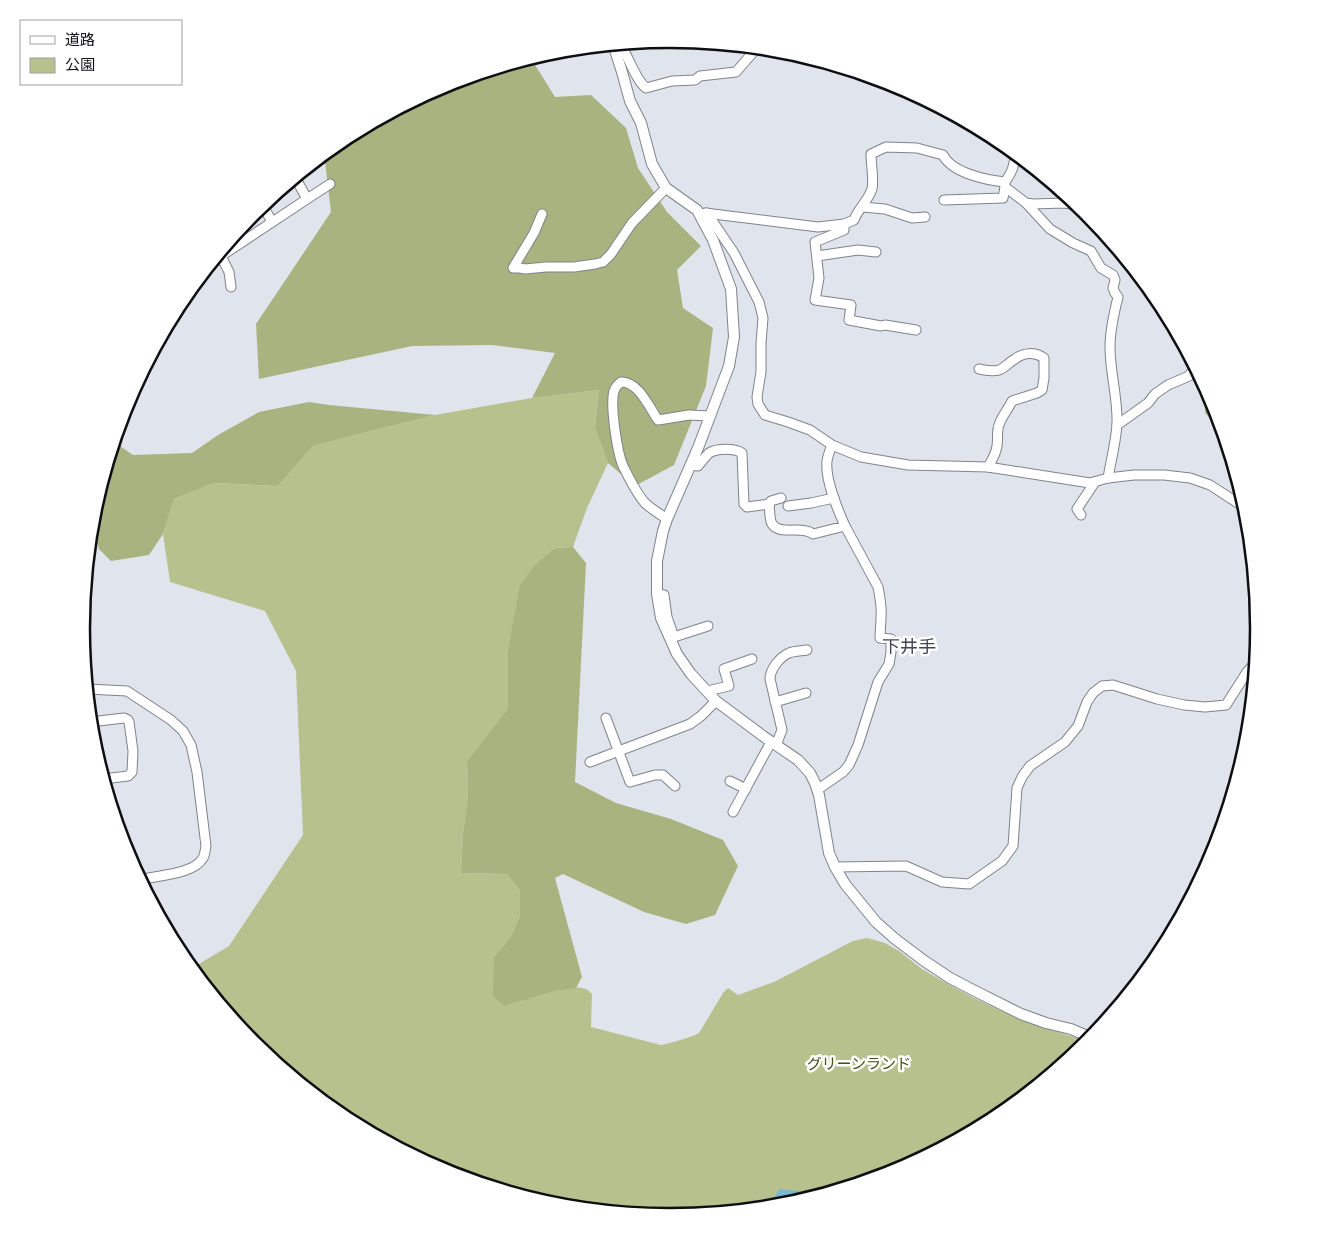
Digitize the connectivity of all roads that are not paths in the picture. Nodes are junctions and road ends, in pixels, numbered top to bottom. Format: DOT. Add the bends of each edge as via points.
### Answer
graph roads {
  1 [pos="615,50"];
  2 [pos="624,50"];
  3 [pos="753,53"];
  4 [pos="1015,161"];
  5 [pos="298,183"];
  6 [pos="330,184"];
  7 [pos="1005,184"];
  8 [pos="666,188"];
  9 [pos="307,199"];
  10 [pos="944,200"];
  11 [pos="1026,203"];
  12 [pos="1064,203"];
  13 [pos="862,207"];
  14 [pos="266,212"];
  15 [pos="702,212"];
  16 [pos="542,214"];
  17 [pos="925,217"];
  18 [pos="272,222"];
  19 [pos="844,224"];
  20 [pos="238,241"];
  21 [pos="239,244"];
  22 [pos="231,249"];
  23 [pos="876,252"];
  24 [pos="817,256"];
  25 [pos="222,260"];
  26 [pos="231,287"];
  27 [pos="916,330"];
  28 [pos="979,369"];
  29 [pos="1192,373"];
  30 [pos="709,416"];
  31 [pos="1117,425"];
  32 [pos="832,445"];
  33 [pos="690,465"];
  34 [pos="988,467"];
  35 [pos="1108,478"];
  36 [pos="1095,482"];
  37 [pos="781,498"];
  38 [pos="834,498"];
  39 [pos="1236,502"];
  40 [pos="769,504"];
  41 [pos="788,506"];
  42 [pos="1081,515"];
  43 [pos="667,519"];
  44 [pos="845,526"];
  45 [pos="657,594"];
  46 [pos="708,626"];
  47 [pos="806,650"];
  48 [pos="752,659"];
  49 [pos="1249,670"];
  50 [pos="93,689"];
  51 [pos="707,691"];
  52 [pos="806,693"];
  53 [pos="716,701"];
  54 [pos="775,702"];
  55 [pos="606,718"];
  56 [pos="97,721"];
  57 [pos="774,744"];
  58 [pos="619,750"];
  59 [pos="590,762"];
  60 [pos="109,778"];
  61 [pos="730,781"];
  62 [pos="676,786"];
  63 [pos="746,789"];
  64 [pos="817,790"];
  65 [pos="733,812"];
  66 [pos="835,867"];
  67 [pos="146,879"];
  68 [pos="1084,1034"];
  1 -- 8 [label="street" via="652,164"];
  2 -- 3 [label="street" via="640,83 646,88 736,72"];
  4 -- 7 [label="street"];
  5 -- 9 [label="street"];
  6 -- 9 [label="street"];
  7 -- 10 [label="street" via="1003,198"];
  7 -- 11 [label="street"];
  7 -- 13 [label="street" via="952,166 943,155 916,148 886,147 871,154 872,189"];
  8 -- 15 [label="street"];
  8 -- 16 [label="street" via="632,223 603,262 574,267 513,268"];
  9 -- 18 [label="street"];
  11 -- 12 [label="street"];
  11 -- 31 [label="street" via="1050,229 1092,251 1101,268 1113,275 1114,293 1118,297 1110,346"];
  13 -- 17 [label="street" via="885,209 912,218"];
  13 -- 19 [label="street" via="854,220"];
  14 -- 18 [label="street"];
  15 -- 19 [label="street" via="818,226"];
  15 -- 30 [label="street" via="731,289 734,321 729,366"];
  15 -- 32 [label="street" via="734,253 759,302 763,318 757,397 761,410 765,415 810,430"];
  18 -- 21 [label="street"];
  19 -- 24 [label="street" via="844,230 815,242"];
  20 -- 21 [label="street"];
  21 -- 22 [label="street"];
  23 -- 24 [label="street" via="858,250"];
  24 -- 27 [label="street" via="819,278 815,300 851,305 849,320"];
  25 -- 26 [label="street" via="229,272"];
  28 -- 34 [label="street" via="999,370 1024,354 1044,358 1042,390 1012,401 1000,421 995,456"];
  29 -- 31 [label="street" via="1155,394 1148,403"];
  30 -- 33 [label="street"];
  30 -- 43 [label="street" via="689,415 658,420 633,384 621,382 616,386 612,405 623,465 646,503"];
  31 -- 35 [label="street"];
  32 -- 34 [label="street" via="862,457 908,465"];
  32 -- 38 [label="street" via="827,462"];
  33 -- 40 [label="street" via="698,466 711,452 738,450 742,453 744,504 747,507"];
  33 -- 43 [label="street"];
  34 -- 36 [label="street"];
  35 -- 36 [label="street"];
  35 -- 39 [label="street" via="1164,475 1190,478 1210,485"];
  36 -- 42 [label="street" via="1078,508"];
  37 -- 40 [label="street"];
  38 -- 41 [label="street"];
  38 -- 44 [label="street"];
  40 -- 44 [label="street" via="770,518 779,529 808,530 813,534"];
  43 -- 45 [label="street" via="657,561"];
  44 -- 64 [label="street" via="878,587 882,618 880,638 891,639 891,652 849,765"];
  45 -- 46 [label="street" via="664,595 674,637"];
  45 -- 51 [label="street" via="661,618 677,654"];
  47 -- 54 [label="street" via="789,654 773,667 770,679"];
  48 -- 51 [label="street" via="724,669 729,686"];
  49 -- 66 [label="street" via="1226,705 1184,705 1113,685 1102,686 1093,692 1078,726 1065,742 1030,766 1022,777 1017,788 1013,846 1002,861 969,884 942,882 906,866"];
  50 -- 67 [label="street" via="127,691 183,732 194,755 206,846 203,857 197,865"];
  51 -- 53 [label="street"];
  52 -- 54 [label="street"];
  53 -- 57 [label="street"];
  53 -- 58 [label="street" via="690,724"];
  54 -- 57 [label="street" via="782,730"];
  55 -- 58 [label="street"];
  56 -- 60 [label="street" via="124,718 129,722 132,772 128,776"];
  57 -- 63 [label="street"];
  57 -- 64 [label="street" via="798,760 810,773"];
  58 -- 59 [label="street"];
  58 -- 62 [label="street" via="630,782 663,775"];
  61 -- 63 [label="street"];
  63 -- 65 [label="street"];
  64 -- 66 [label="street"];
  66 -- 68 [label="street" via="876,922 950,978 1020,1014"];
}
